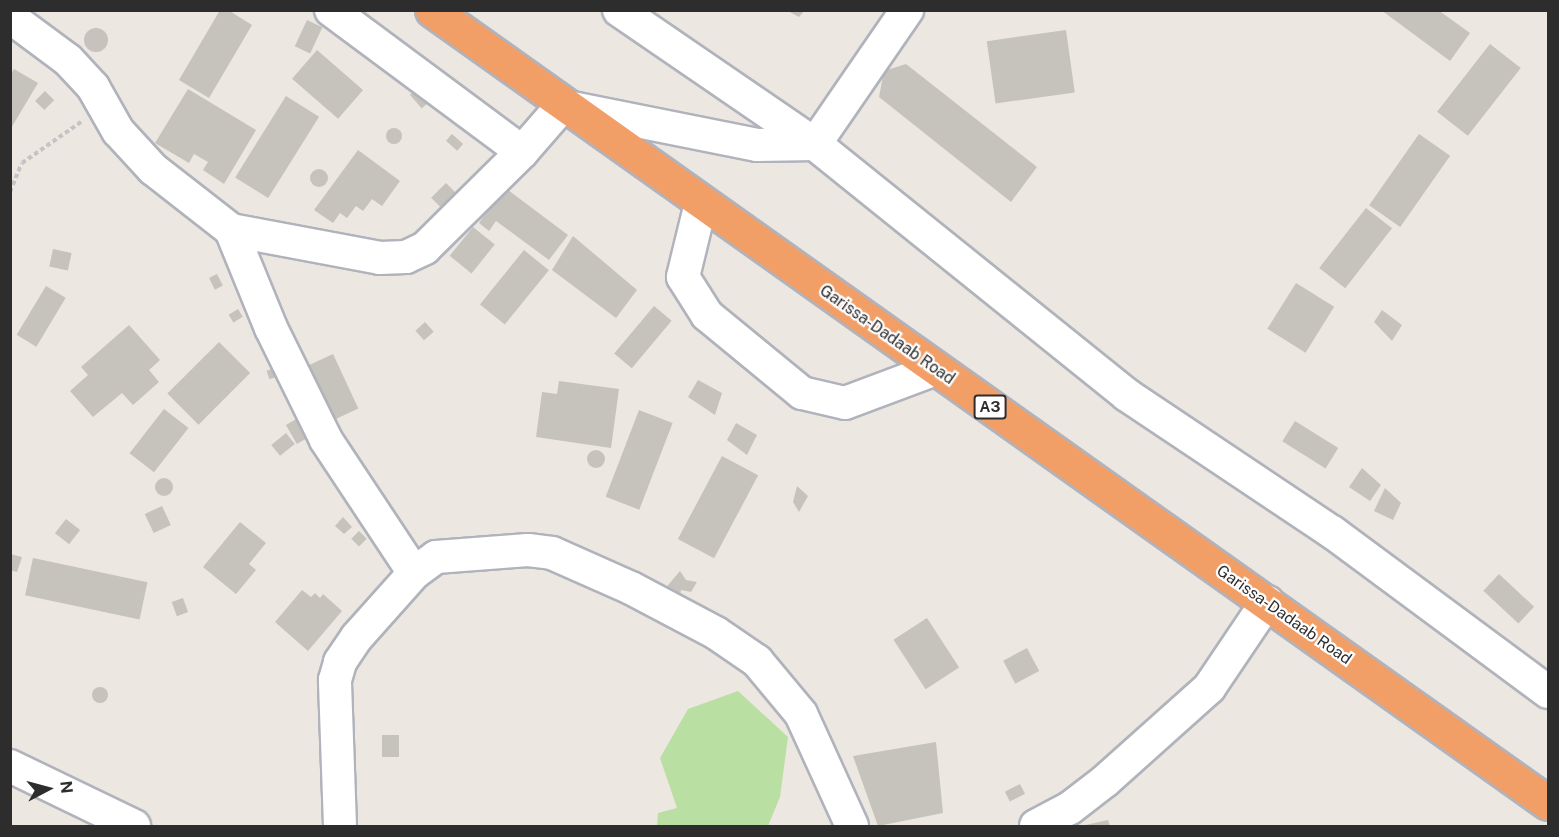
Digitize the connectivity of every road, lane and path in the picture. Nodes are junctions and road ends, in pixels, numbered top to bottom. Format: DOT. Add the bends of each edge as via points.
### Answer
graph roads {
  1 [pos="331,10"];
  2 [pos="432,10"];
  3 [pos="619,10"];
  4 [pos="907,10"];
  5 [pos="10,17"];
  6 [pos="104,106"];
  7 [pos="562,106"];
  8 [pos="815,144"];
  9 [pos="522,152"];
  10 [pos="10,192"];
  11 [pos="701,203"];
  12 [pos="231,230"];
  13 [pos="936,369"];
  14 [pos="414,573"];
  15 [pos="1267,602"];
  16 [pos="1548,692"];
  17 [pos="10,766"];
  18 [pos="1548,803"];
  19 [pos="134,826"];
  20 [pos="340,826"];
  21 [pos="852,826"];
  22 [pos="1036,826"];
  1 -- 9 [label="street"];
  2 -- 7 [label="highway, Garissa-Dadaab Road / A3"];
  3 -- 8 [label="street"];
  4 -- 8 [label="street"];
  5 -- 6 [label="street" via="68,60"];
  6 -- 10 [label="path" via="22,163"];
  6 -- 12 [label="street" via="118,131 153,169"];
  7 -- 8 [label="street" via="757,145"];
  7 -- 9 [label="street"];
  7 -- 11 [label="highway, Garissa-Dadaab Road / A3"];
  8 -- 16 [label="street" via="1127,395 1332,532"];
  9 -- 12 [label="street" via="425,248 406,257 344,253"];
  11 -- 13 [label="highway, Garissa-Dadaab Road / A3"];
  11 -- 13 [label="street" via="683,277 706,315 802,393 845,403"];
  12 -- 14 [label="street" via="271,328 326,440"];
  13 -- 15 [label="highway, Garissa-Dadaab Road / A3"];
  14 -- 20 [label="street" via="357,637 340,662 334,680"];
  14 -- 21 [label="street" via="436,557 505,551 552,553 631,588 716,633 757,661 801,714"];
  15 -- 18 [label="highway, Garissa-Dadaab Road / A3"];
  15 -- 22 [label="street" via="1209,688 1105,781 1070,808"];
  17 -- 19 [label="street"];
}
